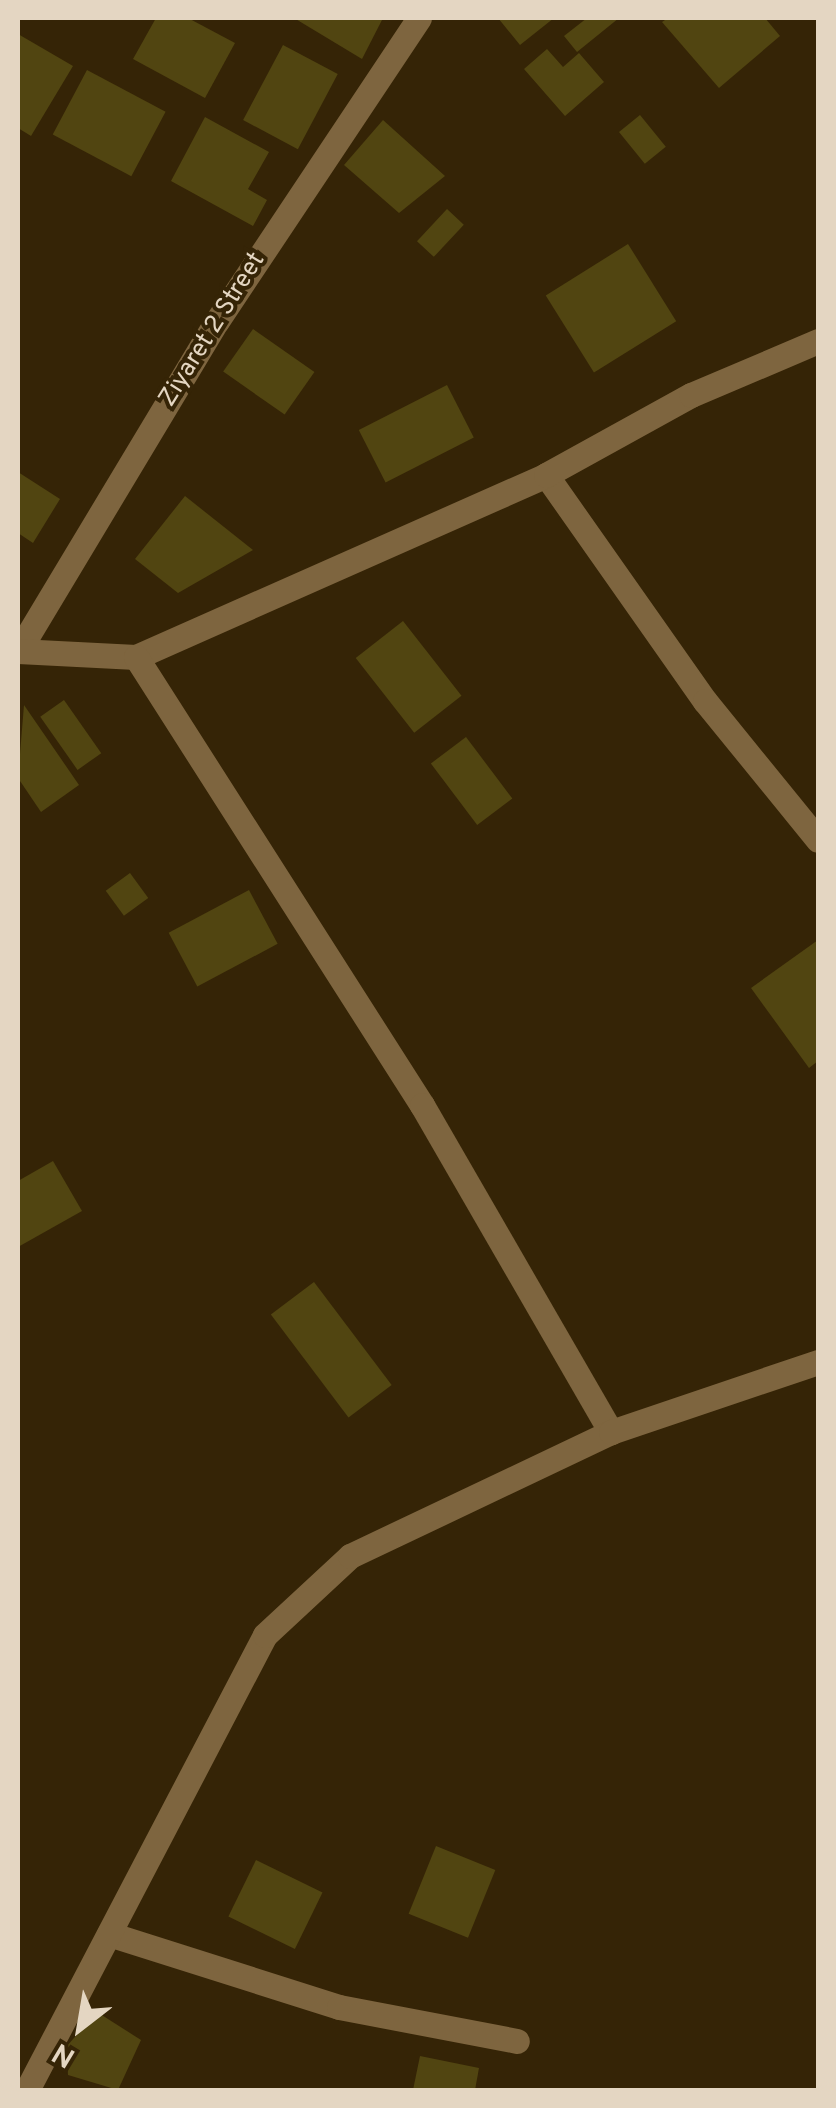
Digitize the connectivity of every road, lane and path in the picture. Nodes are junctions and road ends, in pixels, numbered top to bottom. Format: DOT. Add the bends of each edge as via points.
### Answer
graph roads {
  1 [pos="419,18"];
  2 [pos="818,341"];
  3 [pos="546,475"];
  4 [pos="18,650"];
  5 [pos="136,656"];
  6 [pos="818,840"];
  7 [pos="818,1362"];
  8 [pos="610,1432"];
  9 [pos="109,1934"];
  10 [pos="518,2041"];
  11 [pos="27,2090"];
  1 -- 4 [label="street, Ziyaret 2 Street" via="217,321"];
  2 -- 3 [label="street" via="691,395"];
  3 -- 5 [label="street"];
  3 -- 6 [label="street" via="705,701"];
  4 -- 5 [label="street"];
  5 -- 8 [label="street" via="422,1105"];
  7 -- 8 [label="street"];
  8 -- 9 [label="street" via="350,1556 265,1635"];
  9 -- 10 [label="street" via="339,2007"];
  9 -- 11 [label="street"];
}
